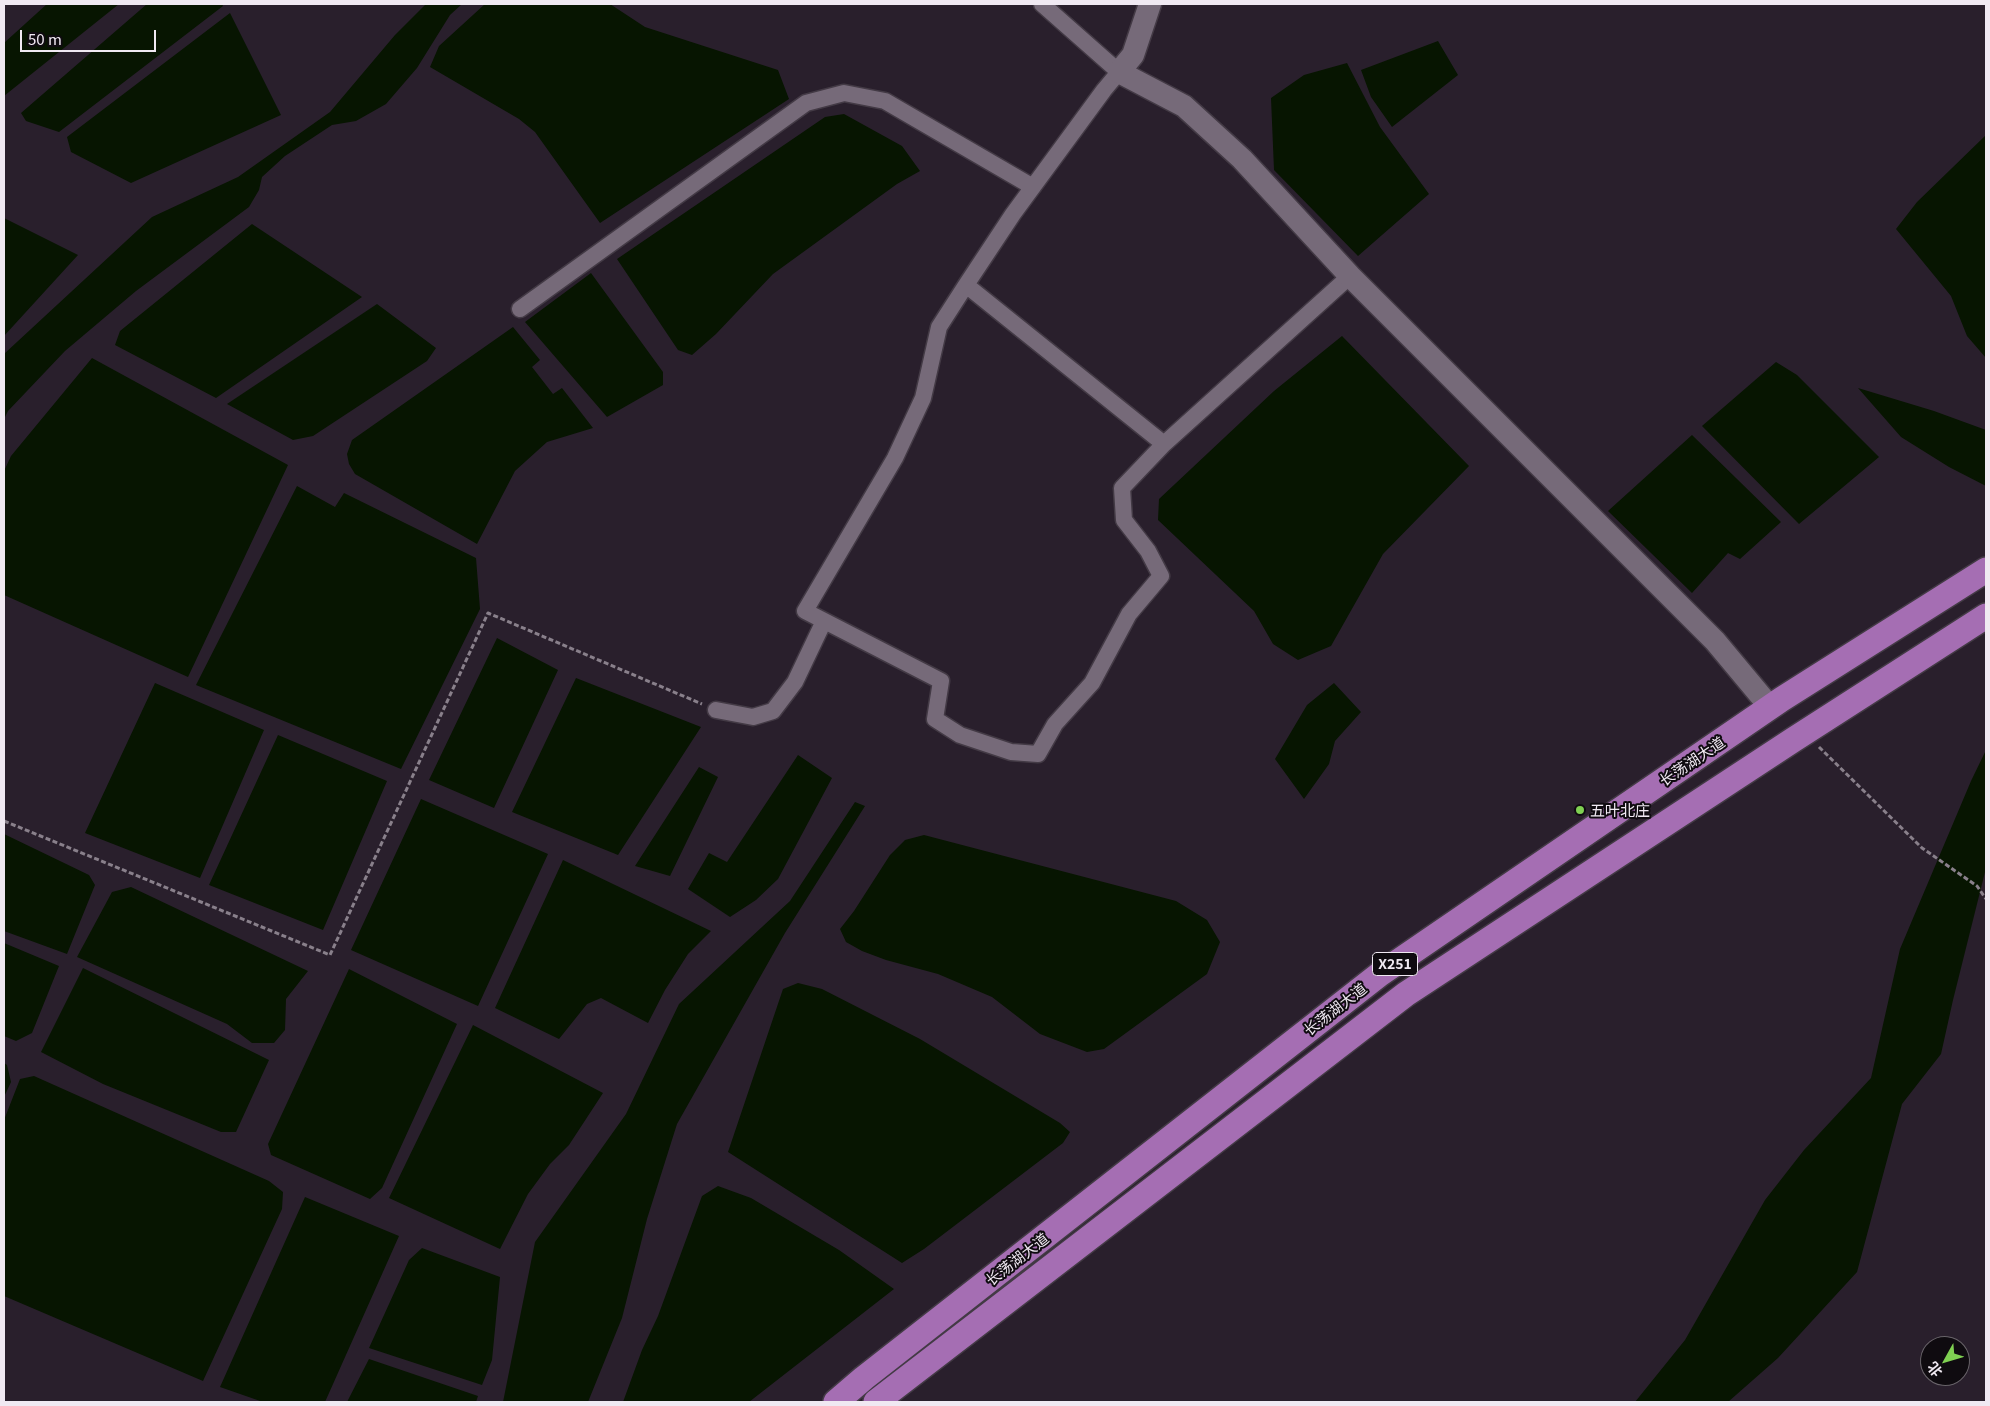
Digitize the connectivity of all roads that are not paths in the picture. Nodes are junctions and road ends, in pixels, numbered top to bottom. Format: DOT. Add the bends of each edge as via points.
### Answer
graph roads {
  1 [pos="1042,4"];
  2 [pos="1150,4"];
  3 [pos="1119,72"];
  4 [pos="1033,187"];
  5 [pos="1350,276"];
  6 [pos="966,285"];
  7 [pos="520,309"];
  8 [pos="1164,444"];
  9 [pos="1986,570"];
  10 [pos="1986,616"];
  11 [pos="824,620"];
  12 [pos="1770,707"];
  13 [pos="716,710"];
  14 [pos="836,1402"];
  15 [pos="876,1402"];
  1 -- 3 [label="street"];
  2 -- 3 [label="street" via="1133,55"];
  3 -- 4 [label="street"];
  3 -- 5 [label="street" via="1184,106 1242,159"];
  4 -- 6 [label="street"];
  4 -- 7 [label="street" via="884,101 844,93 806,103"];
  5 -- 8 [label="street"];
  5 -- 12 [label="street" via="1715,641"];
  6 -- 8 [label="street"];
  6 -- 11 [label="street" via="939,327 923,398 895,458 805,611"];
  8 -- 11 [label="street" via="1122,488 1124,520 1161,576 1129,614 1092,683 1055,724 1038,754 1011,752 960,735 935,719 941,681"];
  9 -- 12 [label="main road, 长荡湖大道 / X251"];
  10 -- 15 [label="main road, 长荡湖大道 / X251" via="1406,994"];
  11 -- 13 [label="street" via="795,682 773,711 753,717"];
  12 -- 14 [label="main road, 长荡湖大道 / X251" via="1380,974"];
}
